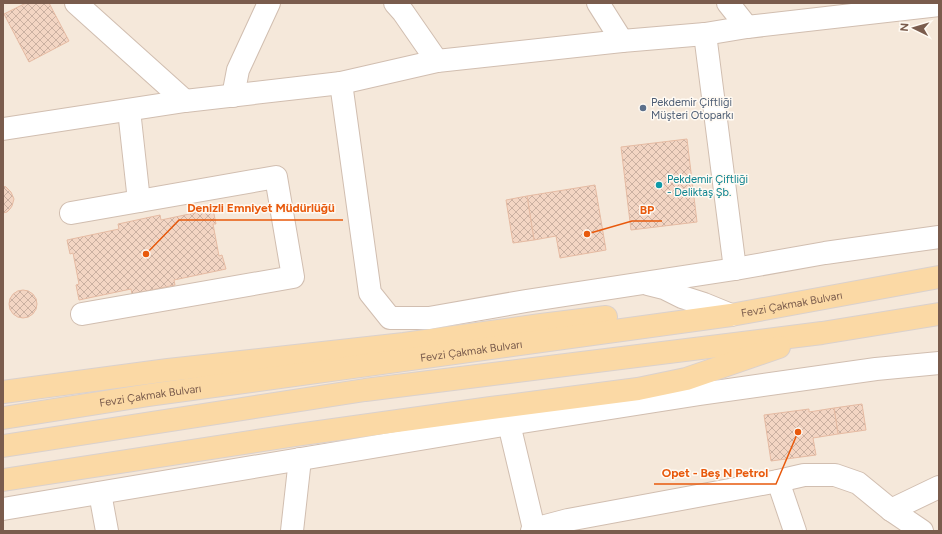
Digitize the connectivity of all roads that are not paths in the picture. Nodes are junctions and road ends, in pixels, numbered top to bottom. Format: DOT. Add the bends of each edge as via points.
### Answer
graph roads {
  1 [pos="76,3"];
  2 [pos="269,3"];
  3 [pos="395,3"];
  4 [pos="598,3"];
  5 [pos="728,3"];
  6 [pos="939,5"];
  7 [pos="835,10"];
  8 [pos="747,27"];
  9 [pos="705,34"];
  10 [pos="622,41"];
  11 [pos="437,61"];
  12 [pos="341,84"];
  13 [pos="233,96"];
  14 [pos="185,102"];
  15 [pos="129,110"];
  16 [pos="3,129"];
  17 [pos="139,201"];
  18 [pos="72,213"];
  19 [pos="939,236"];
  20 [pos="735,270"];
  21 [pos="939,277"];
  22 [pos="644,283"];
  23 [pos="507,304"];
  24 [pos="82,314"];
  25 [pos="939,314"];
  26 [pos="730,315"];
  27 [pos="822,333"];
  28 [pos="404,344"];
  29 [pos="939,363"];
  30 [pos="3,392"];
  31 [pos="3,418"];
  32 [pos="510,424"];
  33 [pos="3,446"];
  34 [pos="300,459"];
  35 [pos="3,480"];
  36 [pos="778,481"];
  37 [pos="939,487"];
  38 [pos="100,493"];
  39 [pos="3,509"];
  40 [pos="890,510"];
  41 [pos="533,530"];
  42 [pos="107,531"];
  43 [pos="292,531"];
  44 [pos="795,531"];
  45 [pos="922,531"];
  1 -- 14 [label="street"];
  2 -- 13 [label="street" via="238,70"];
  3 -- 11 [label="street" via="404,12"];
  4 -- 10 [label="street"];
  5 -- 8 [label="street"];
  6 -- 7 [label="street"];
  7 -- 8 [label="street"];
  8 -- 9 [label="street"];
  9 -- 10 [label="street"];
  9 -- 20 [label="street"];
  10 -- 11 [label="street"];
  11 -- 12 [label="street"];
  12 -- 13 [label="street"];
  12 -- 23 [label="street" via="370,293 390,318 428,318"];
  13 -- 14 [label="street"];
  14 -- 15 [label="street"];
  15 -- 16 [label="street"];
  15 -- 17 [label="street"];
  17 -- 18 [label="street"];
  17 -- 24 [label="street" via="276,177 294,277"];
  19 -- 20 [label="street"];
  20 -- 22 [label="street"];
  21 -- 26 [label="main road, Fevzi Çakmak Bulvarı"];
  22 -- 23 [label="street"];
  22 -- 26 [label="street" via="664,288"];
  23 -- 28 [label="street" via="477,313 456,323 421,332"];
  25 -- 27 [label="main road"];
  26 -- 28 [label="main road" via="685,309 658,311"];
  26 -- 31 [label="main road, Fevzi Çakmak Bulvarı" via="149,395"];
  27 -- 33 [label="main road" via="365,390"];
  27 -- 35 [label="main road" via="686,379 638,389 296,435"];
  28 -- 30 [label="main road" via="168,370"];
  29 -- 32 [label="street" via="868,370"];
  32 -- 34 [label="street"];
  32 -- 41 [label="street"];
  34 -- 38 [label="street"];
  34 -- 43 [label="street"];
  36 -- 40 [label="street" via="804,475 835,475 858,483"];
  36 -- 41 [label="street" via="568,520"];
  36 -- 44 [label="street"];
  37 -- 40 [label="street"];
  38 -- 39 [label="street"];
  38 -- 42 [label="street"];
  40 -- 45 [label="street"];
}
